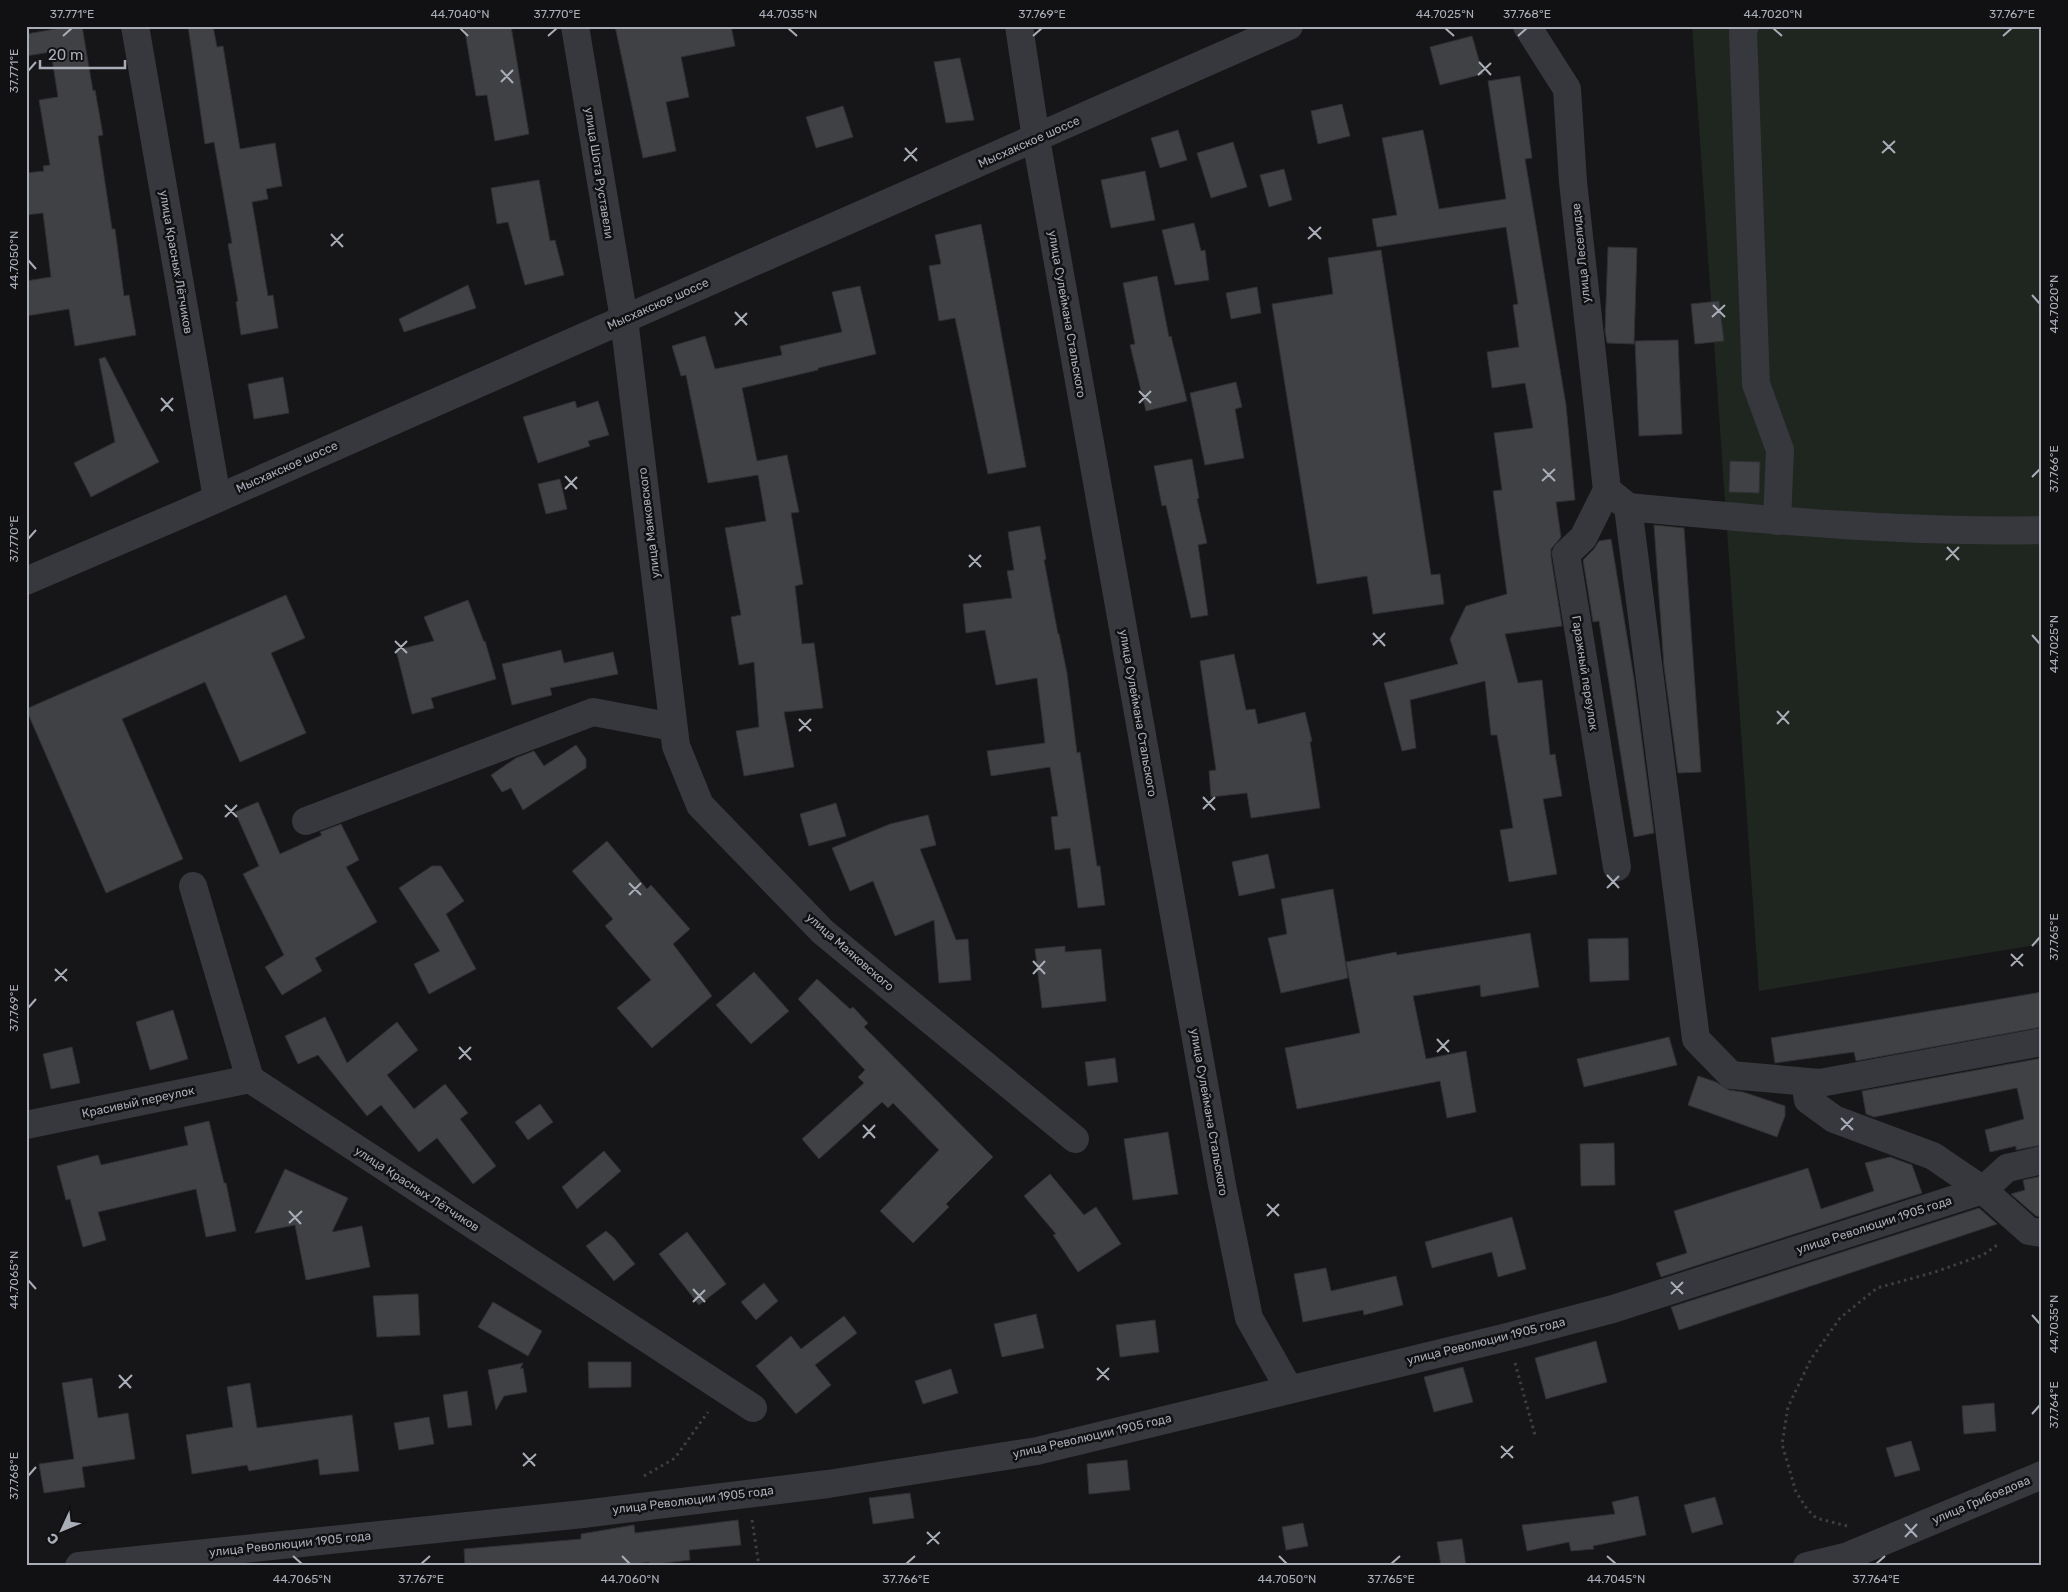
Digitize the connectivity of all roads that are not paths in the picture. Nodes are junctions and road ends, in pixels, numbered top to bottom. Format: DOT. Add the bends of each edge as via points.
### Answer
graph roads {
  1 [pos="135,26"];
  2 [pos="575,26"];
  3 [pos="1019,26"];
  4 [pos="1289,26"];
  5 [pos="1527,26"];
  6 [pos="1745,26"];
  7 [pos="1036,139"];
  8 [pos="624,319"];
  9 [pos="1607,490"];
  10 [pos="217,498"];
  11 [pos="1628,507"];
  12 [pos="1777,521"];
  13 [pos="2042,530"];
  14 [pos="26,580"];
  15 [pos="674,727"];
  16 [pos="306,821"];
  17 [pos="1617,867"];
  18 [pos="193,886"];
  19 [pos="2042,1042"];
  20 [pos="250,1079"];
  21 [pos="1805,1082"];
  22 [pos="26,1125"];
  23 [pos="1075,1139"];
  24 [pos="2042,1160"];
  25 [pos="1983,1190"];
  26 [pos="2032,1230"];
  27 [pos="1289,1389"];
  28 [pos="753,1408"];
  29 [pos="2042,1475"];
  30 [pos="79,1566"];
  31 [pos="1807,1566"];
  1 -- 10 [label="street, улица Красных Лётчиков"];
  2 -- 8 [label="street, улица Шота Руставели"];
  3 -- 7 [label="street, улица Сулеймана Стальского"];
  4 -- 7 [label="street, Мысхакское шоссе"];
  5 -- 9 [label="street, улица Леселидзе" via="1567,89 1573,182"];
  6 -- 12 [label="street" via="1756,384 1780,450"];
  7 -- 8 [label="street, Мысхакское шоссе"];
  7 -- 27 [label="street, улица Сулеймана Стальского" via="1224,1194 1249,1318"];
  8 -- 10 [label="street, Мысхакское шоссе"];
  8 -- 15 [label="street, улица Маяковского"];
  9 -- 11 [label="street"];
  9 -- 17 [label="street, Гаражный переулок" via="1583,538 1566,554"];
  10 -- 14 [label="street, Мысхакское шоссе"];
  11 -- 12 [label="street"];
  11 -- 21 [label="street" via="1696,1039 1731,1074"];
  12 -- 13 [label="street" via="1929,530"];
  15 -- 16 [label="street" via="593,712"];
  15 -- 23 [label="street, улица Маяковского" via="676,746 700,805 823,932"];
  18 -- 20 [label="street"];
  19 -- 21 [label="street" via="1820,1083"];
  20 -- 22 [label="street, Красивый переулок"];
  20 -- 28 [label="street, улица Красных Лётчиков"];
  21 -- 25 [label="street" via="1808,1100 1834,1119 1933,1156"];
  24 -- 25 [label="street, улица Революции 1905 года" via="2007,1168"];
  25 -- 26 [label="street"];
  25 -- 27 [label="street, улица Революции 1905 года" via="1614,1309"];
  27 -- 30 [label="street, улица Революции 1905 года" via="1037,1451 828,1484"];
  29 -- 31 [label="street, улица Грибоедова" via="1848,1556"];
}
